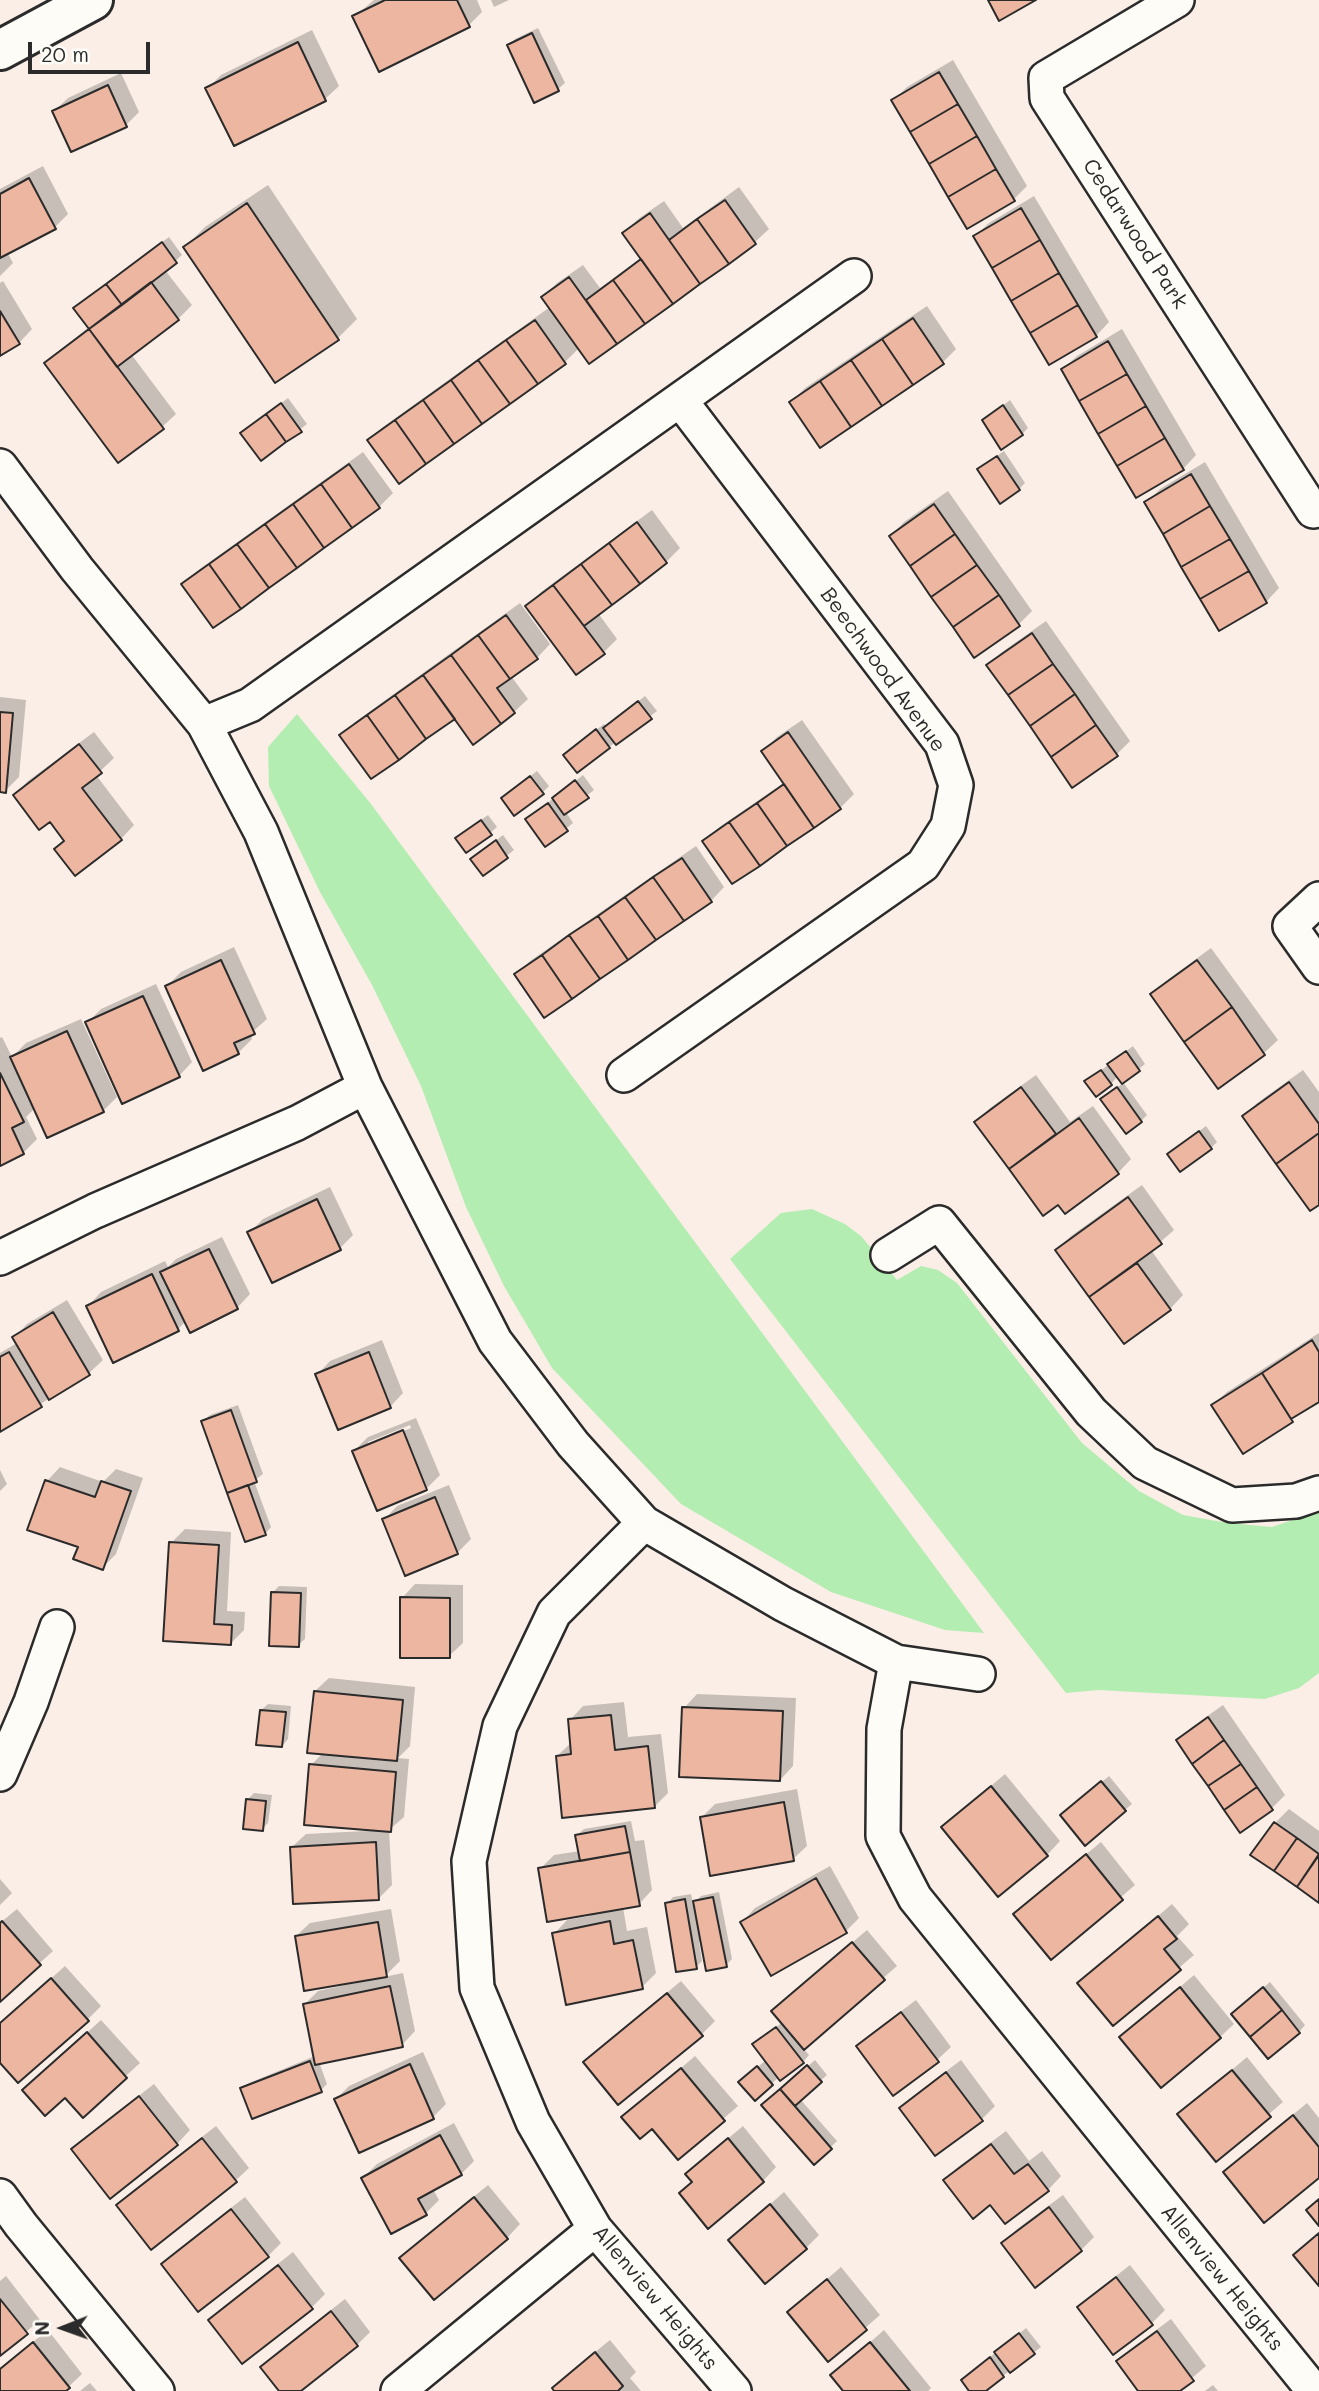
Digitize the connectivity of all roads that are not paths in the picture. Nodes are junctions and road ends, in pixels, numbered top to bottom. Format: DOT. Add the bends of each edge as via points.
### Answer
graph roads {
  1 [pos="93,0"];
  2 [pos="1177,0"];
  3 [pos="0,50"];
  4 [pos="854,276"];
  5 [pos="680,400"];
  6 [pos="0,466"];
  7 [pos="1319,510"];
  8 [pos="204,724"];
  9 [pos="1319,900"];
  10 [pos="1319,967"];
  11 [pos="624,1075"];
  12 [pos="365,1087"];
  13 [pos="888,1255"];
  14 [pos="0,1258"];
  15 [pos="1319,1493"];
  16 [pos="644,1523"];
  17 [pos="57,1627"];
  18 [pos="896,1662"];
  19 [pos="978,1674"];
  20 [pos="0,1774"];
  21 [pos="0,2196"];
  22 [pos="595,2230"];
  23 [pos="157,2391"];
  24 [pos="398,2391"];
  25 [pos="734,2391"];
  26 [pos="1314,2391"];
  1 -- 3 [label="street"];
  2 -- 7 [label="street, Cedarwood Park" via="1046,78 1047,98 1313,511"];
  4 -- 5 [label="street"];
  5 -- 8 [label="street" via="250,705"];
  5 -- 11 [label="street, Beechwood Avenue" via="942,744 956,785 948,826 922,866"];
  6 -- 8 [label="street"];
  8 -- 12 [label="street" via="261,832"];
  9 -- 10 [label="street" via="1290,926"];
  12 -- 14 [label="street" via="297,1124 95,1211"];
  12 -- 16 [label="street" via="495,1341 573,1444"];
  13 -- 15 [label="street" via="939,1223 1091,1412 1145,1463 1232,1505 1296,1501"];
  16 -- 18 [label="street" via="783,1604"];
  16 -- 22 [label="street, Allenview Heights" via="554,1613 500,1726 469,1861 477,1988 533,2122"];
  17 -- 20 [label="street"];
  18 -- 19 [label="street"];
  18 -- 26 [label="street, Allenview Heights" via="884,1729 883,1836 915,1898"];
  21 -- 23 [label="street"];
  22 -- 24 [label="street"];
  22 -- 25 [label="street, Allenview Heights"];
}
